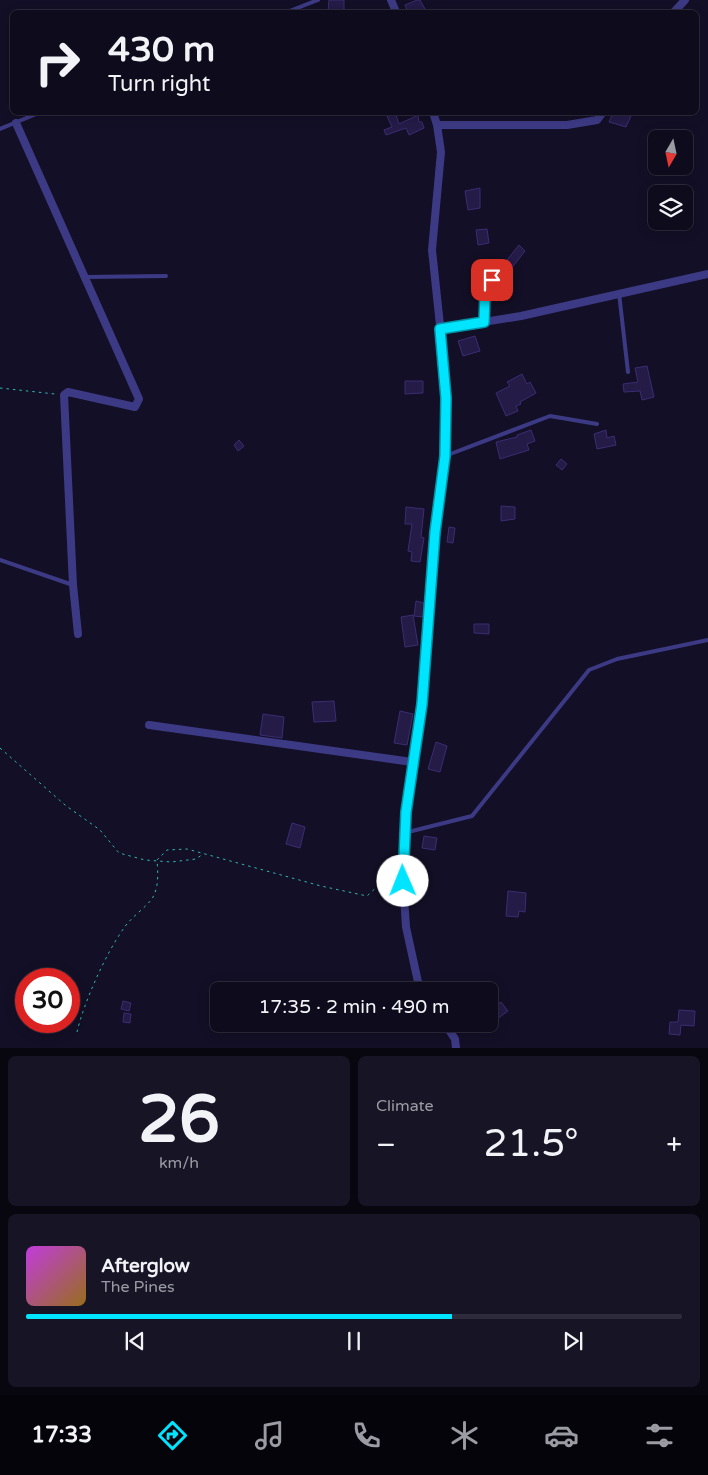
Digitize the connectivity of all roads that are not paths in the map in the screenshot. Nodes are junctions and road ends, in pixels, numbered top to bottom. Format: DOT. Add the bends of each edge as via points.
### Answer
graph roads {
  1 [pos="318,0"];
  2 [pos="684,0"];
  3 [pos="293,10"];
  4 [pos="676,10"];
  5 [pos="34,115"];
  6 [pos="434,115"];
  7 [pos="601,115"];
  8 [pos="16,123"];
  9 [pos="438,125"];
  10 [pos="0,129"];
  11 [pos="499,265"];
  12 [pos="708,274"];
  13 [pos="166,276"];
  14 [pos="83,277"];
  15 [pos="619,294"];
  16 [pos="484,322"];
  17 [pos="440,329"];
  18 [pos="628,372"];
  19 [pos="597,424"];
  20 [pos="445,456"];
  21 [pos="0,560"];
  22 [pos="73,585"];
  23 [pos="78,634"];
  24 [pos="708,640"];
  25 [pos="149,725"];
  26 [pos="412,762"];
  27 [pos="404,833"];
  28 [pos="418,982"];
  29 [pos="450,1032"];
  30 [pos="456,1048"];
  1 -- 3 [label="lane"];
  2 -- 4 [label="street"];
  5 -- 8 [label="lane"];
  6 -- 9 [label="street"];
  7 -- 9 [label="street" via="597,120 567,125"];
  8 -- 10 [label="lane"];
  8 -- 14 [label="street"];
  9 -- 17 [label="street" via="441,152 432,250"];
  11 -- 16 [label="lane" via="485,294"];
  12 -- 15 [label="street"];
  13 -- 14 [label="lane"];
  14 -- 22 [label="street" via="139,399 135,407 68,392 64,395"];
  15 -- 16 [label="street"];
  15 -- 18 [label="lane"];
  16 -- 17 [label="street"];
  17 -- 20 [label="street" via="446,398"];
  19 -- 20 [label="lane" via="550,416"];
  20 -- 26 [label="street" via="435,532 422,704"];
  21 -- 22 [label="lane"];
  22 -- 23 [label="street"];
  24 -- 27 [label="lane" via="617,659 589,670 472,816"];
  25 -- 26 [label="street"];
  26 -- 27 [label="street"];
  27 -- 28 [label="street" via="402,866 406,927"];
  29 -- 30 [label="street"];
}
